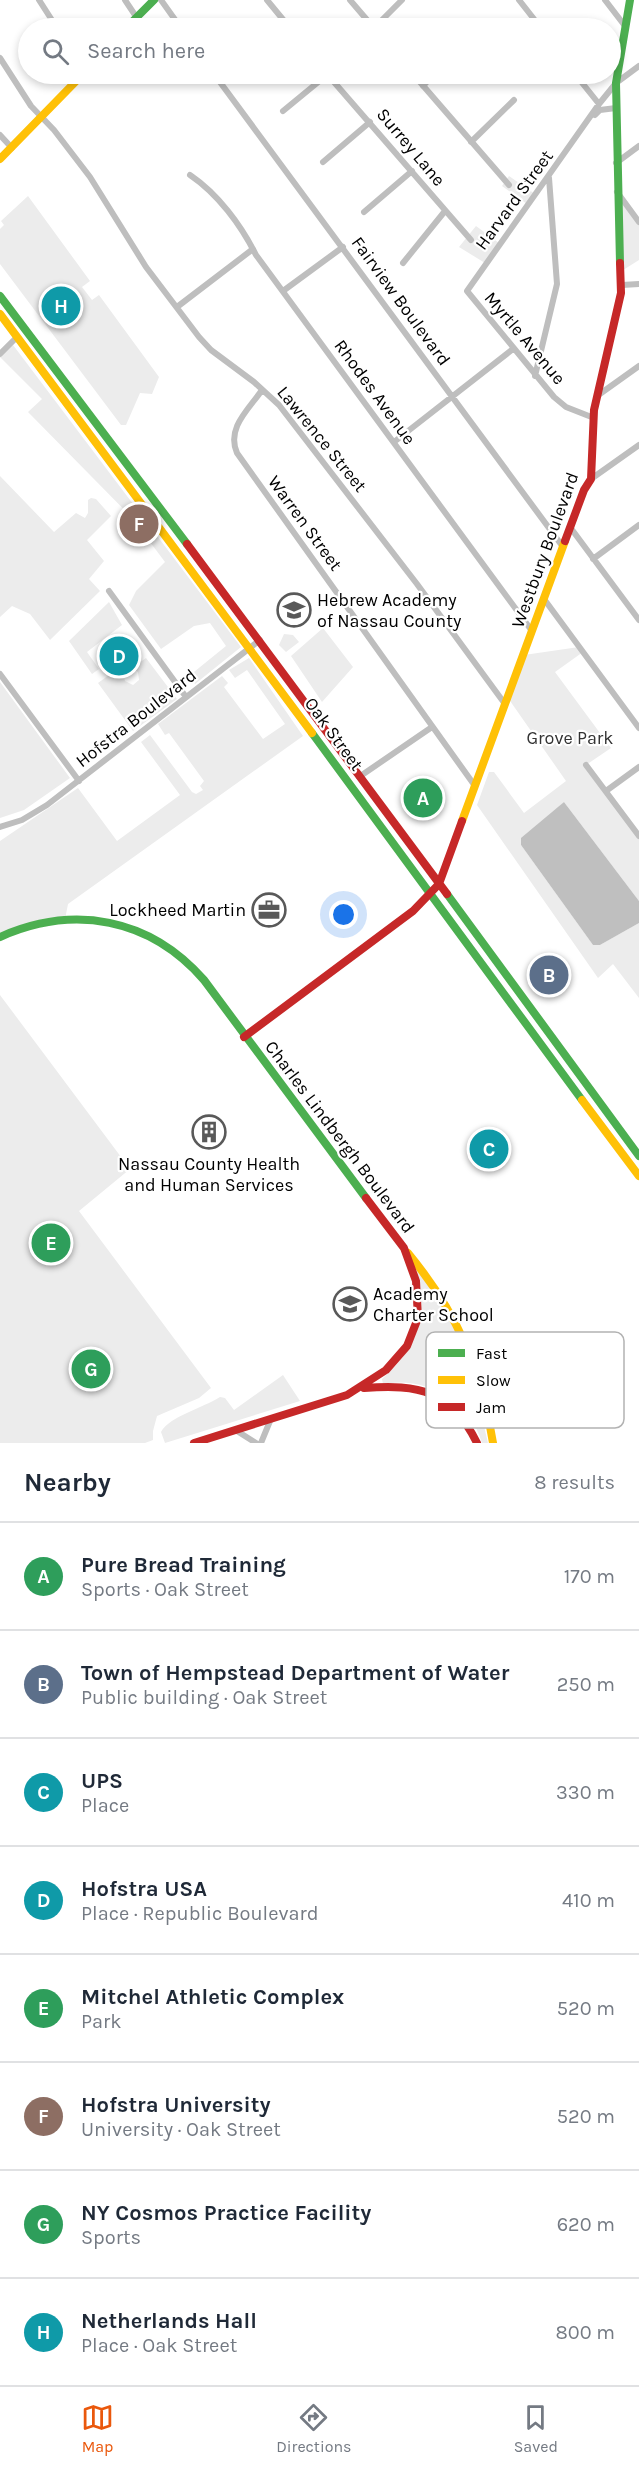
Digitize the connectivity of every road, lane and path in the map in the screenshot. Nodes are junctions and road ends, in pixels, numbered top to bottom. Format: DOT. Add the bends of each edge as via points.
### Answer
graph roads {
  1 [pos="39,0"];
  2 [pos="125,0"];
  3 [pos="154,0"];
  4 [pos="161,0"];
  5 [pos="267,0"];
  6 [pos="350,0"];
  7 [pos="402,0"];
  8 [pos="519,0"];
  9 [pos="605,0"];
  10 [pos="630,0"];
  11 [pos="51,18"];
  12 [pos="136,18"];
  13 [pos="174,18"];
  14 [pos="280,18"];
  15 [pos="365,18"];
  16 [pos="384,18"];
  17 [pos="531,18"];
  18 [pos="618,18"];
  19 [pos="621,22"];
  20 [pos="624,26"];
  21 [pos="621,47"];
  22 [pos="1,62"];
  23 [pos="639,66"];
  24 [pos="621,79"];
  25 [pos="73,84"];
  26 [pos="221,84"];
  27 [pos="316,84"];
  28 [pos="337,84"];
  29 [pos="583,84"];
  30 [pos="615,84"];
  31 [pos="616,84"];
  32 [pos="423,86"];
  33 [pos="514,100"];
  34 [pos="599,104"];
  35 [pos="616,108"];
  36 [pos="283,111"];
  37 [pos="41,117"];
  38 [pos="370,122"];
  39 [pos="585,127"];
  40 [pos="0,135"];
  41 [pos="471,142"];
  42 [pos="639,146"];
  43 [pos="12,148"];
  44 [pos="0,159"];
  45 [pos="323,162"];
  46 [pos="616,163"];
  47 [pos="0,165"];
  48 [pos="412,171"];
  49 [pos="190,175"];
  50 [pos="548,177"];
  51 [pos="509,184"];
  52 [pos="616,192"];
  53 [pos="445,211"];
  54 [pos="364,212"];
  55 [pos="639,222"];
  56 [pos="471,240"];
  57 [pos="343,247"];
  58 [pos="253,249"];
  59 [pos="403,263"];
  60 [pos="636,283"];
  61 [pos="622,285"];
  62 [pos="283,291"];
  63 [pos="467,291"];
  64 [pos="0,296"];
  65 [pos="177,307"];
  66 [pos="2,320"];
  67 [pos="17,337"];
  68 [pos="513,349"];
  69 [pos="0,354"];
  70 [pos="639,366"];
  71 [pos="535,376"];
  72 [pos="262,390"];
  73 [pos="597,396"];
  74 [pos="453,397"];
  75 [pos="594,418"];
  76 [pos="394,442"];
  77 [pos="639,445"];
  78 [pos="591,479"];
  79 [pos="142,485"];
  80 [pos="134,492"];
  81 [pos="639,525"];
  82 [pos="570,527"];
  83 [pos="563,547"];
  84 [pos="593,559"];
  85 [pos="109,591"];
  86 [pos="544,599"];
  87 [pos="639,605"];
  88 [pos="632,610"];
  89 [pos="639,620"];
  90 [pos="532,631"];
  91 [pos="260,640"];
  92 [pos="250,648"];
  93 [pos="0,674"];
  94 [pos="186,697"];
  95 [pos="505,704"];
  96 [pos="432,728"];
  97 [pos="639,728"];
  98 [pos="586,765"];
  99 [pos="639,767"];
  100 [pos="359,777"];
  101 [pos="79,781"];
  102 [pos="475,786"];
  103 [pos="606,791"];
  104 [pos="0,827"];
  105 [pos="639,836"];
  106 [pos="447,862"];
  107 [pos="426,866"];
  108 [pos="439,884"];
  109 [pos="430,893"];
  110 [pos="0,937"];
  111 [pos="511,982"];
  112 [pos="500,991"];
  113 [pos="244,1037"];
  114 [pos="578,1074"];
  115 [pos="569,1082"];
  116 [pos="639,1156"];
  117 [pos="639,1176"];
  118 [pos="404,1248"];
  119 [pos="463,1332"];
  120 [pos="364,1388"];
  121 [pos="426,1391"];
  122 [pos="270,1421"];
  123 [pos="470,1428"];
  124 [pos="490,1428"];
  125 [pos="237,1431"];
  126 [pos="194,1443"];
  127 [pos="256,1443"];
  128 [pos="261,1443"];
  129 [pos="477,1443"];
  130 [pos="493,1443"];
  1 -- 11 [label="street"];
  2 -- 12 [label="street"];
  3 -- 12 [label="street"];
  4 -- 13 [label="street"];
  5 -- 14 [label="street"];
  6 -- 15 [label="street"];
  7 -- 16 [label="street"];
  8 -- 17 [label="street"];
  9 -- 18 [label="street"];
  10 -- 20 [label="street, Westbury Boulevard"];
  19 -- 20 [label="street"];
  20 -- 21 [label="street, Westbury Boulevard"];
  22 -- 37 [label="street, Lawrence Street"];
  23 -- 24 [label="street, Harvard Street"];
  25 -- 37 [label="street"];
  26 -- 57 [label="street, Fairview Boulevard"];
  27 -- 36 [label="street"];
  28 -- 38 [label="street, Surrey Lane"];
  29 -- 34 [label="street"];
  30 -- 34 [label="street, Harvard Street"];
  31 -- 35 [label="street, Westbury Boulevard"];
  32 -- 41 [label="street"];
  33 -- 41 [label="street"];
  34 -- 39 [label="street, Harvard Street"];
  35 -- 39 [label="street, Harvard Street" via="600,110"];
  35 -- 46 [label="street, Westbury Boulevard"];
  37 -- 43 [label="street"];
  37 -- 65 [label="street, Lawrence Street" via="90,177 146,267"];
  38 -- 45 [label="street"];
  38 -- 48 [label="street, Surrey Lane"];
  39 -- 50 [label="street, Harvard Street"];
  40 -- 43 [label="street"];
  41 -- 51 [label="street"];
  42 -- 46 [label="street"];
  43 -- 44 [label="street"];
  43 -- 47 [label="street"];
  46 -- 52 [label="street, Westbury Boulevard"];
  48 -- 53 [label="street, Surrey Lane"];
  48 -- 54 [label="street"];
  49 -- 58 [label="street, Rhodes Avenue" via="212,192"];
  50 -- 63 [label="street, Harvard Street"];
  50 -- 71 [label="street" via="557,284"];
  52 -- 55 [label="street"];
  52 -- 61 [label="street, Westbury Boulevard"];
  53 -- 56 [label="street, Surrey Lane"];
  53 -- 59 [label="street"];
  57 -- 62 [label="street"];
  57 -- 74 [label="street, Fairview Boulevard"];
  58 -- 62 [label="street, Rhodes Avenue"];
  58 -- 65 [label="street"];
  60 -- 61 [label="street"];
  61 -- 73 [label="street, Westbury Boulevard"];
  62 -- 76 [label="street, Rhodes Avenue"];
  63 -- 68 [label="street, Myrtle Avenue"];
  64 -- 79 [label="street, Oak Street"];
  65 -- 72 [label="street, Lawrence Street" via="211,350"];
  66 -- 67 [label="street, Oak Street"];
  67 -- 69 [label="street"];
  67 -- 80 [label="street, Oak Street"];
  68 -- 71 [label="street, Myrtle Avenue"];
  68 -- 74 [label="street"];
  70 -- 73 [label="street"];
  71 -- 75 [label="street, Myrtle Avenue" via="567,407"];
  72 -- 95 [label="street, Lawrence Street" via="305,437"];
  72 -- 96 [label="street, Warren Street" via="234,431 237,453"];
  73 -- 75 [label="street, Westbury Boulevard"];
  74 -- 76 [label="street"];
  74 -- 83 [label="street, Fairview Boulevard"];
  75 -- 78 [label="street, Westbury Boulevard"];
  76 -- 90 [label="street, Rhodes Avenue"];
  77 -- 78 [label="street"];
  78 -- 82 [label="street, Westbury Boulevard"];
  79 -- 80 [label="street"];
  79 -- 91 [label="street, Oak Street"];
  80 -- 92 [label="street, Oak Street"];
  81 -- 84 [label="street"];
  82 -- 83 [label="street, Westbury Boulevard"];
  82 -- 84 [label="street"];
  83 -- 86 [label="street, Westbury Boulevard"];
  84 -- 88 [label="street"];
  85 -- 94 [label="street"];
  86 -- 90 [label="street, Westbury Boulevard"];
  86 -- 97 [label="street"];
  87 -- 88 [label="street"];
  88 -- 89 [label="street"];
  90 -- 95 [label="street, Westbury Boulevard"];
  91 -- 92 [label="street, Hofstra Boulevard"];
  91 -- 100 [label="street, Oak Street"];
  92 -- 94 [label="street, Hofstra Boulevard"];
  92 -- 109 [label="street, Oak Street"];
  93 -- 101 [label="street, Hofstra Boulevard"];
  94 -- 101 [label="street, Hofstra Boulevard"];
  95 -- 102 [label="street, Westbury Boulevard"];
  96 -- 100 [label="street"];
  96 -- 102 [label="street, Warren Street"];
  98 -- 103 [label="street"];
  99 -- 103 [label="street"];
  100 -- 107 [label="street, Oak Street"];
  101 -- 104 [label="street" via="32,815"];
  102 -- 106 [label="street, Westbury Boulevard"];
  103 -- 105 [label="street"];
  106 -- 107 [label="street" via="434,869"];
  106 -- 108 [label="street, Westbury Boulevard"];
  107 -- 108 [label="street, Oak Street"];
  108 -- 109 [label="street"];
  108 -- 111 [label="street, Oak Street"];
  109 -- 112 [label="street, Oak Street"];
  109 -- 113 [label="street" via="405,917"];
  110 -- 113 [label="street, Charles Lindbergh Boulevard" via="29,925 70,918 104,921 143,933 175,951 187,963"];
  111 -- 112 [label="street"];
  111 -- 114 [label="street, Oak Street"];
  112 -- 115 [label="street, Oak Street"];
  113 -- 118 [label="street, Charles Lindbergh Boulevard"];
  114 -- 115 [label="street"];
  114 -- 116 [label="street, Oak Street"];
  115 -- 117 [label="street, Oak Street"];
  118 -- 119 [label="street" via="433,1281"];
  118 -- 120 [label="street, Charles Lindbergh Boulevard" via="418,1290 414,1333 400,1356"];
  120 -- 121 [label="street" via="398,1385"];
  120 -- 122 [label="street, Charles Lindbergh Boulevard"];
  122 -- 125 [label="street, Charles Lindbergh Boulevard"];
  122 -- 128 [label="street"];
  123 -- 129 [label="street"];
  124 -- 130 [label="street"];
  125 -- 126 [label="street, Charles Lindbergh Boulevard"];
  125 -- 127 [label="street"];
}
